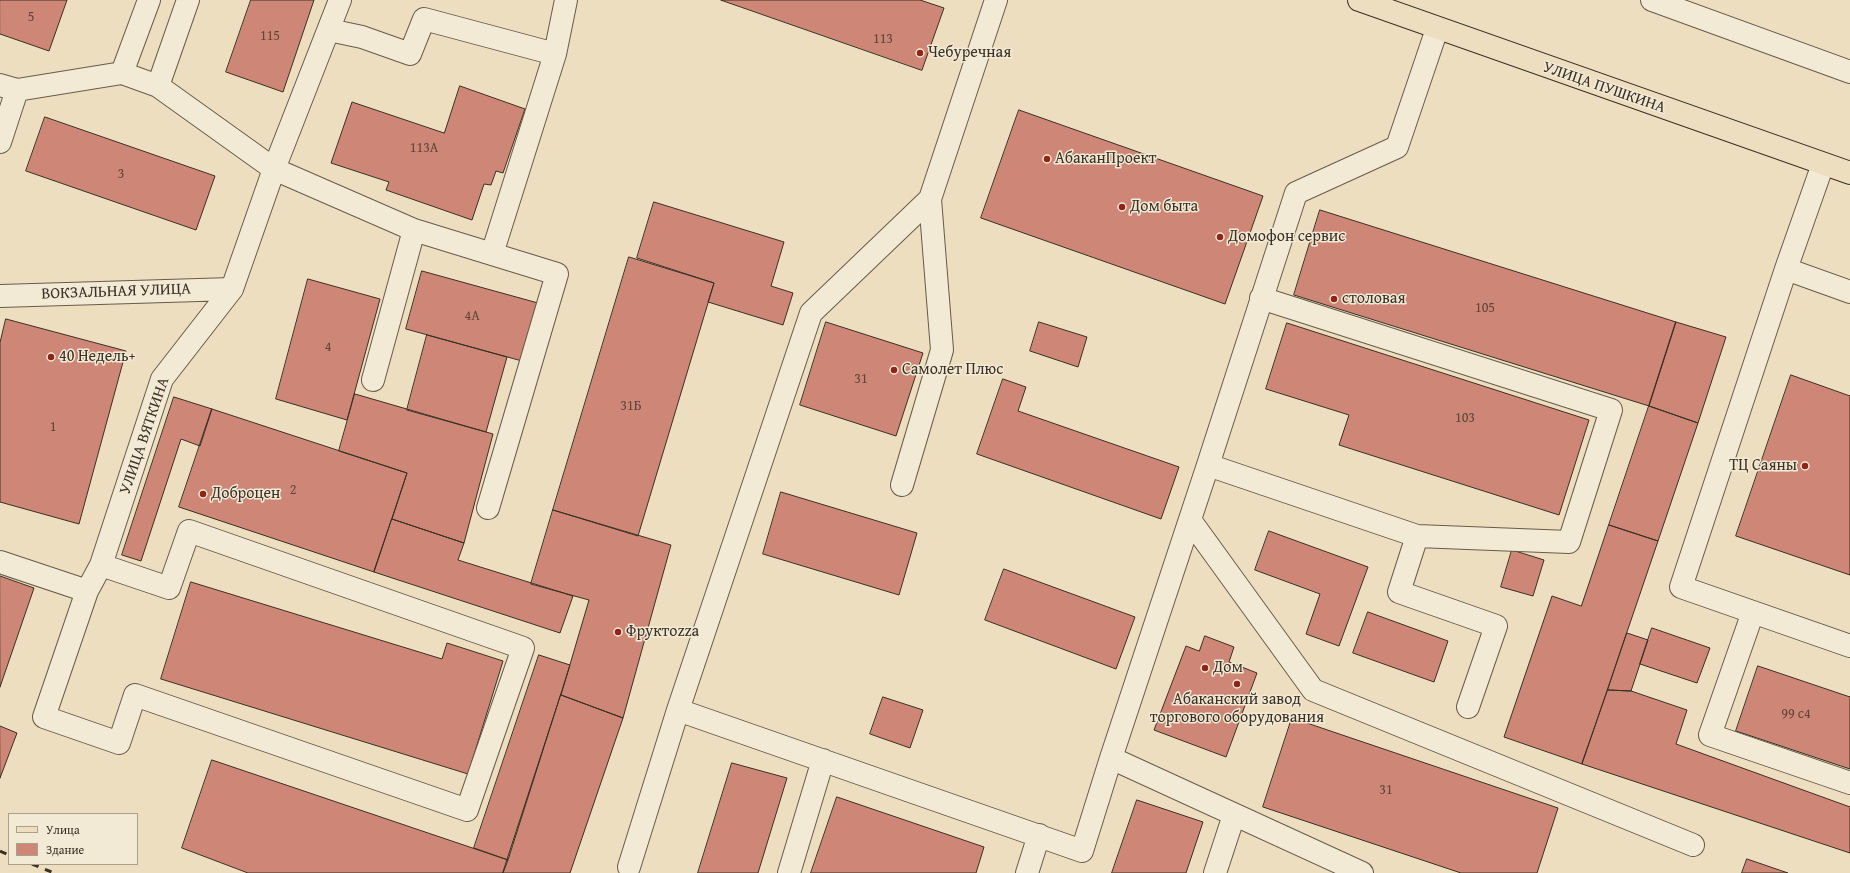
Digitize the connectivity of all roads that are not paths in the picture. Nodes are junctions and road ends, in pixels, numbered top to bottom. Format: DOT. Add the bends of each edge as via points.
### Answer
graph roads {
  1 [pos="149,0"];
  2 [pos="188,0"];
  3 [pos="340,0"];
  4 [pos="566,0"];
  5 [pos="996,0"];
  6 [pos="1360,0"];
  7 [pos="1652,0"];
  8 [pos="1401,7"];
  9 [pos="1437,29"];
  10 [pos="329,30"];
  11 [pos="555,54"];
  12 [pos="1850,72"];
  13 [pos="122,74"];
  14 [pos="158,86"];
  15 [pos="8,88"];
  16 [pos="0,142"];
  17 [pos="1823,164"];
  18 [pos="274,169"];
  19 [pos="1850,173"];
  20 [pos="930,198"];
  21 [pos="414,230"];
  22 [pos="492,254"];
  23 [pos="1786,269"];
  24 [pos="232,289"];
  25 [pos="1850,292"];
  26 [pos="0,296"];
  27 [pos="1261,298"];
  28 [pos="373,380"];
  29 [pos="1208,465"];
  30 [pos="902,485"];
  31 [pos="488,508"];
  32 [pos="1190,520"];
  33 [pos="1417,536"];
  34 [pos="0,562"];
  35 [pos="101,565"];
  36 [pos="87,591"];
  37 [pos="1753,612"];
  38 [pos="1850,646"];
  39 [pos="1468,707"];
  40 [pos="678,710"];
  41 [pos="1111,758"];
  42 [pos="823,760"];
  43 [pos="1850,783"];
  44 [pos="1234,815"];
  45 [pos="1039,835"];
  46 [pos="1693,845"];
  47 [pos="629,867"];
  48 [pos="789,873"];
  49 [pos="1027,873"];
  50 [pos="1215,873"];
  51 [pos="1362,873"];
  1 -- 13 [label="street"];
  2 -- 14 [label="street"];
  3 -- 10 [label="street, УЛИЦА ВЯТКИНА"];
  4 -- 11 [label="street"];
  5 -- 20 [label="street"];
  6 -- 8 [label="main road, УЛИЦА ПУШКИНА"];
  7 -- 12 [label="street"];
  8 -- 9 [label="main road, УЛИЦА ПУШКИНА"];
  9 -- 17 [label="main road, УЛИЦА ПУШКИНА"];
  9 -- 27 [label="street" via="1397,147 1296,193"];
  10 -- 11 [label="street" via="362,37 410,54 424,19"];
  10 -- 18 [label="street, УЛИЦА ВЯТКИНА"];
  11 -- 22 [label="street"];
  13 -- 14 [label="street"];
  13 -- 15 [label="street"];
  14 -- 18 [label="street"];
  15 -- 16 [label="street"];
  17 -- 19 [label="main road, УЛИЦА ПУШКИНА"];
  17 -- 23 [label="street"];
  18 -- 21 [label="street"];
  18 -- 24 [label="street, УЛИЦА ВЯТКИНА"];
  20 -- 30 [label="street" via="942,350"];
  20 -- 40 [label="street" via="811,313"];
  21 -- 22 [label="street"];
  21 -- 28 [label="street"];
  22 -- 31 [label="street" via="557,274"];
  23 -- 25 [label="street"];
  23 -- 37 [label="street" via="1681,587"];
  24 -- 26 [label="street, ВОКЗАЛЬНАЯ УЛИЦА"];
  24 -- 35 [label="street, УЛИЦА ВЯТКИНА" via="162,379"];
  27 -- 29 [label="street"];
  27 -- 33 [label="street" via="1611,410 1569,542"];
  29 -- 32 [label="street"];
  29 -- 33 [label="street"];
  32 -- 41 [label="street"];
  32 -- 46 [label="street" via="1314,690"];
  33 -- 39 [label="street" via="1399,592 1496,626"];
  34 -- 36 [label="street"];
  35 -- 36 [label="street, УЛИЦА ВЯТКИНА"];
  35 -- 36 [label="street, УЛИЦА ВЯТКИНА" via="169,588 189,531 523,648 467,810 135,694 119,743 44,717"];
  37 -- 38 [label="street"];
  37 -- 43 [label="street" via="1710,734"];
  40 -- 42 [label="street"];
  40 -- 47 [label="street"];
  41 -- 44 [label="street"];
  41 -- 45 [label="street" via="1082,851"];
  42 -- 45 [label="street"];
  42 -- 48 [label="street"];
  44 -- 50 [label="street"];
  44 -- 51 [label="street"];
  45 -- 49 [label="street"];
}
